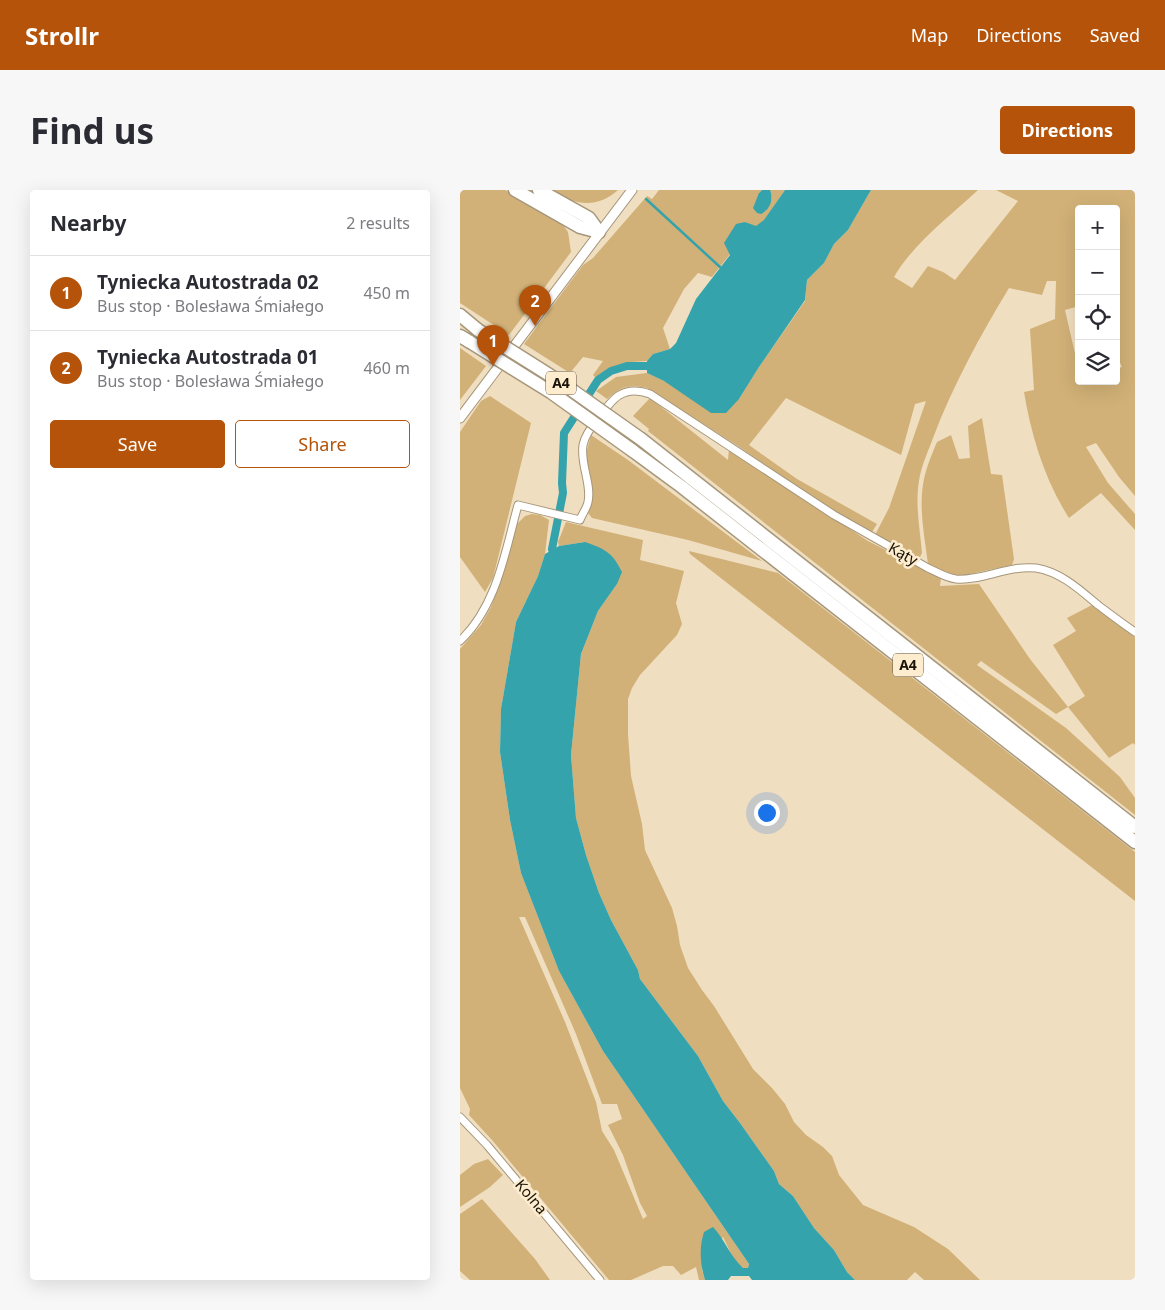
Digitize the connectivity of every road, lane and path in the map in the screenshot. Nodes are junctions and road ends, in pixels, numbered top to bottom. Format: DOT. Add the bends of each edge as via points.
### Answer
graph roads {
  1 [pos="515,190"];
  2 [pos="539,190"];
  3 [pos="632,190"];
  4 [pos="600,232"];
  5 [pos="460,314"];
  6 [pos="460,320"];
  7 [pos="478,330"];
  8 [pos="463,338"];
  9 [pos="460,418"];
  10 [pos="1135,632"];
  11 [pos="460,641"];
  12 [pos="1135,827"];
  13 [pos="1135,842"];
  14 [pos="460,1117"];
  15 [pos="600,1280"];
  1 -- 4 [label="highway" via="580,227"];
  2 -- 4 [label="highway" via="589,218"];
  3 -- 4 [label="street"];
  4 -- 9 [label="street"];
  5 -- 7 [label="highway"];
  6 -- 7 [label="highway, A4"];
  7 -- 12 [label="highway, A4, bridge" via="559,381 641,439"];
  8 -- 13 [label="highway, A4, bridge" via="552,393 634,450"];
  10 -- 11 [label="street, Kąty" via="1076,586 1046,571 1007,569 968,578 942,575 834,515 650,394 629,391 615,397 584,440 582,454 589,493 588,504 580,520 518,505 497,582 483,613"];
  14 -- 15 [label="street, Kolna"];
}
